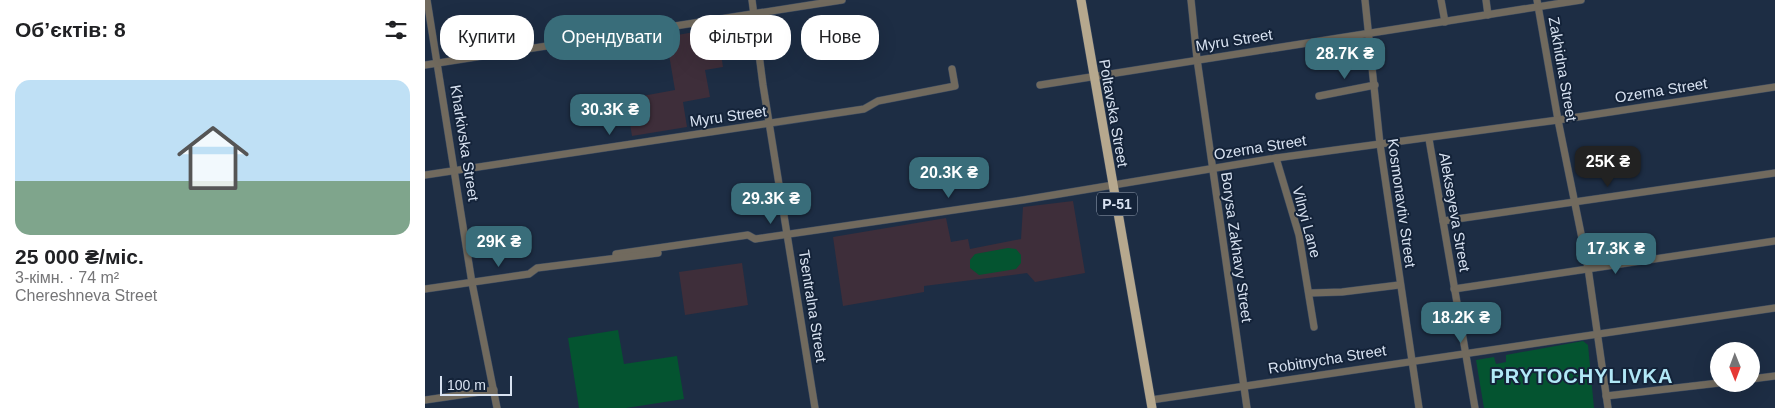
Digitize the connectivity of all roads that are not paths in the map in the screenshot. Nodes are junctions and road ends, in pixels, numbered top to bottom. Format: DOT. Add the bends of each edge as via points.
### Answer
graph roads {
  1 [pos="427,0"];
  2 [pos="752,0"];
  3 [pos="841,0"];
  4 [pos="1081,0"];
  5 [pos="1191,0"];
  6 [pos="1365,0"];
  7 [pos="1441,0"];
  8 [pos="1486,0"];
  9 [pos="1581,0"];
  10 [pos="1538,3"];
  11 [pos="755,13"];
  12 [pos="1488,15"];
  13 [pos="1445,22"];
  14 [pos="1369,32"];
  15 [pos="1197,59"];
  16 [pos="438,62"];
  17 [pos="425,65"];
  18 [pos="952,69"];
  19 [pos="1093,76"];
  20 [pos="1040,84"];
  21 [pos="1375,85"];
  22 [pos="1775,88"];
  23 [pos="1319,96"];
  24 [pos="1558,120"];
  25 [pos="769,124"];
  26 [pos="1429,138"];
  27 [pos="1380,144"];
  28 [pos="1276,158"];
  29 [pos="1212,169"];
  30 [pos="455,170"];
  31 [pos="1775,173"];
  32 [pos="425,175"];
  33 [pos="1113,184"];
  34 [pos="1576,204"];
  35 [pos="1443,222"];
  36 [pos="788,233"];
  37 [pos="1775,241"];
  38 [pos="1588,268"];
  39 [pos="472,283"];
  40 [pos="1399,285"];
  41 [pos="425,289"];
  42 [pos="1454,289"];
  43 [pos="1310,293"];
  44 [pos="1775,308"];
  45 [pos="1314,328"];
  46 [pos="1597,334"];
  47 [pos="1465,355"];
  48 [pos="1411,361"];
  49 [pos="1775,376"];
  50 [pos="1760,378"];
  51 [pos="1710,384"];
  52 [pos="1243,386"];
  53 [pos="494,390"];
  54 [pos="1606,396"];
  55 [pos="425,400"];
  56 [pos="1151,404"];
  57 [pos="497,408"];
  58 [pos="815,408"];
  59 [pos="1247,408"];
  60 [pos="1419,408"];
  61 [pos="1475,408"];
  62 [pos="1608,408"];
  1 -- 16 [label="street, Kharkivska Street"];
  2 -- 11 [label="street, Tsentralna Street"];
  3 -- 11 [label="street"];
  4 -- 19 [label="main road, Poltavska Street / Р-51"];
  5 -- 15 [label="street, Borysa Zakhavy Street"];
  6 -- 14 [label="street, Kosmonavtiv Street"];
  7 -- 13 [label="street"];
  8 -- 12 [label="street"];
  9 -- 10 [label="street, Myru Street"];
  10 -- 12 [label="street, Myru Street"];
  10 -- 24 [label="street, Zakhidna Street"];
  11 -- 16 [label="street"];
  11 -- 25 [label="street, Tsentralna Street"];
  12 -- 13 [label="street, Myru Street"];
  13 -- 14 [label="street, Myru Street"];
  14 -- 15 [label="street, Myru Street"];
  14 -- 21 [label="street, Kosmonavtiv Street"];
  15 -- 19 [label="street, Myru Street"];
  15 -- 29 [label="street, Borysa Zakhavy Street"];
  16 -- 17 [label="street"];
  16 -- 30 [label="street, Kharkivska Street"];
  18 -- 25 [label="street, Myru Street" via="955,86 878,101 864,109"];
  19 -- 20 [label="street, Myru Street"];
  19 -- 33 [label="main road, Poltavska Street / Р-51"];
  21 -- 23 [label="street"];
  21 -- 27 [label="street, Kosmonavtiv Street"];
  22 -- 24 [label="street, Ozerna Street"];
  24 -- 26 [label="street, Ozerna Street"];
  24 -- 34 [label="street, Zakhidna Street"];
  25 -- 30 [label="street, Myru Street"];
  25 -- 36 [label="street, Tsentralna Street"];
  26 -- 27 [label="street, Ozerna Street"];
  26 -- 35 [label="street, Alekseyeva Street"];
  27 -- 28 [label="street, Ozerna Street"];
  27 -- 40 [label="street, Kosmonavtiv Street"];
  28 -- 29 [label="street, Ozerna Street"];
  28 -- 43 [label="street, Vilnyi Lane" via="1299,235"];
  29 -- 33 [label="street, Ozerna Street"];
  29 -- 52 [label="street, Borysa Zakhavy Street"];
  30 -- 32 [label="street, Myru Street"];
  30 -- 39 [label="street, Kharkivska Street"];
  31 -- 34 [label="street"];
  33 -- 36 [label="street, Ozerna Street"];
  33 -- 56 [label="main road, Poltavska Street / Р-51"];
  34 -- 35 [label="street"];
  34 -- 38 [label="street, Zakhidna Street"];
  35 -- 42 [label="street, Alekseyeva Street"];
  36 -- 39 [label="street, Ozerna Street" via="537,268 529,274"];
  36 -- 58 [label="street, Tsentralna Street"];
  37 -- 38 [label="street"];
  38 -- 42 [label="street"];
  38 -- 46 [label="street, Zakhidna Street"];
  39 -- 41 [label="street, Ozerna Street"];
  39 -- 53 [label="street, Kharkivska Street"];
  40 -- 43 [label="street"];
  40 -- 48 [label="street, Kosmonavtiv Street"];
  42 -- 47 [label="street, Alekseyeva Street"];
  43 -- 45 [label="street, Vilnyi Lane"];
  44 -- 46 [label="street, Robitnycha Street"];
  46 -- 47 [label="street, Robitnycha Street"];
  46 -- 54 [label="street, Zakhidna Street"];
  47 -- 48 [label="street, Robitnycha Street"];
  47 -- 61 [label="street, Alekseyeva Street"];
  48 -- 52 [label="street, Robitnycha Street"];
  48 -- 60 [label="street, Kosmonavtiv Street"];
  49 -- 50 [label="street"];
  51 -- 54 [label="street"];
  52 -- 56 [label="street, Robitnycha Street"];
  52 -- 59 [label="street, Borysa Zakhavy Street"];
  53 -- 55 [label="street"];
  53 -- 57 [label="street, Kharkivska Street"];
  54 -- 62 [label="street, Zakhidna Street"];
}
